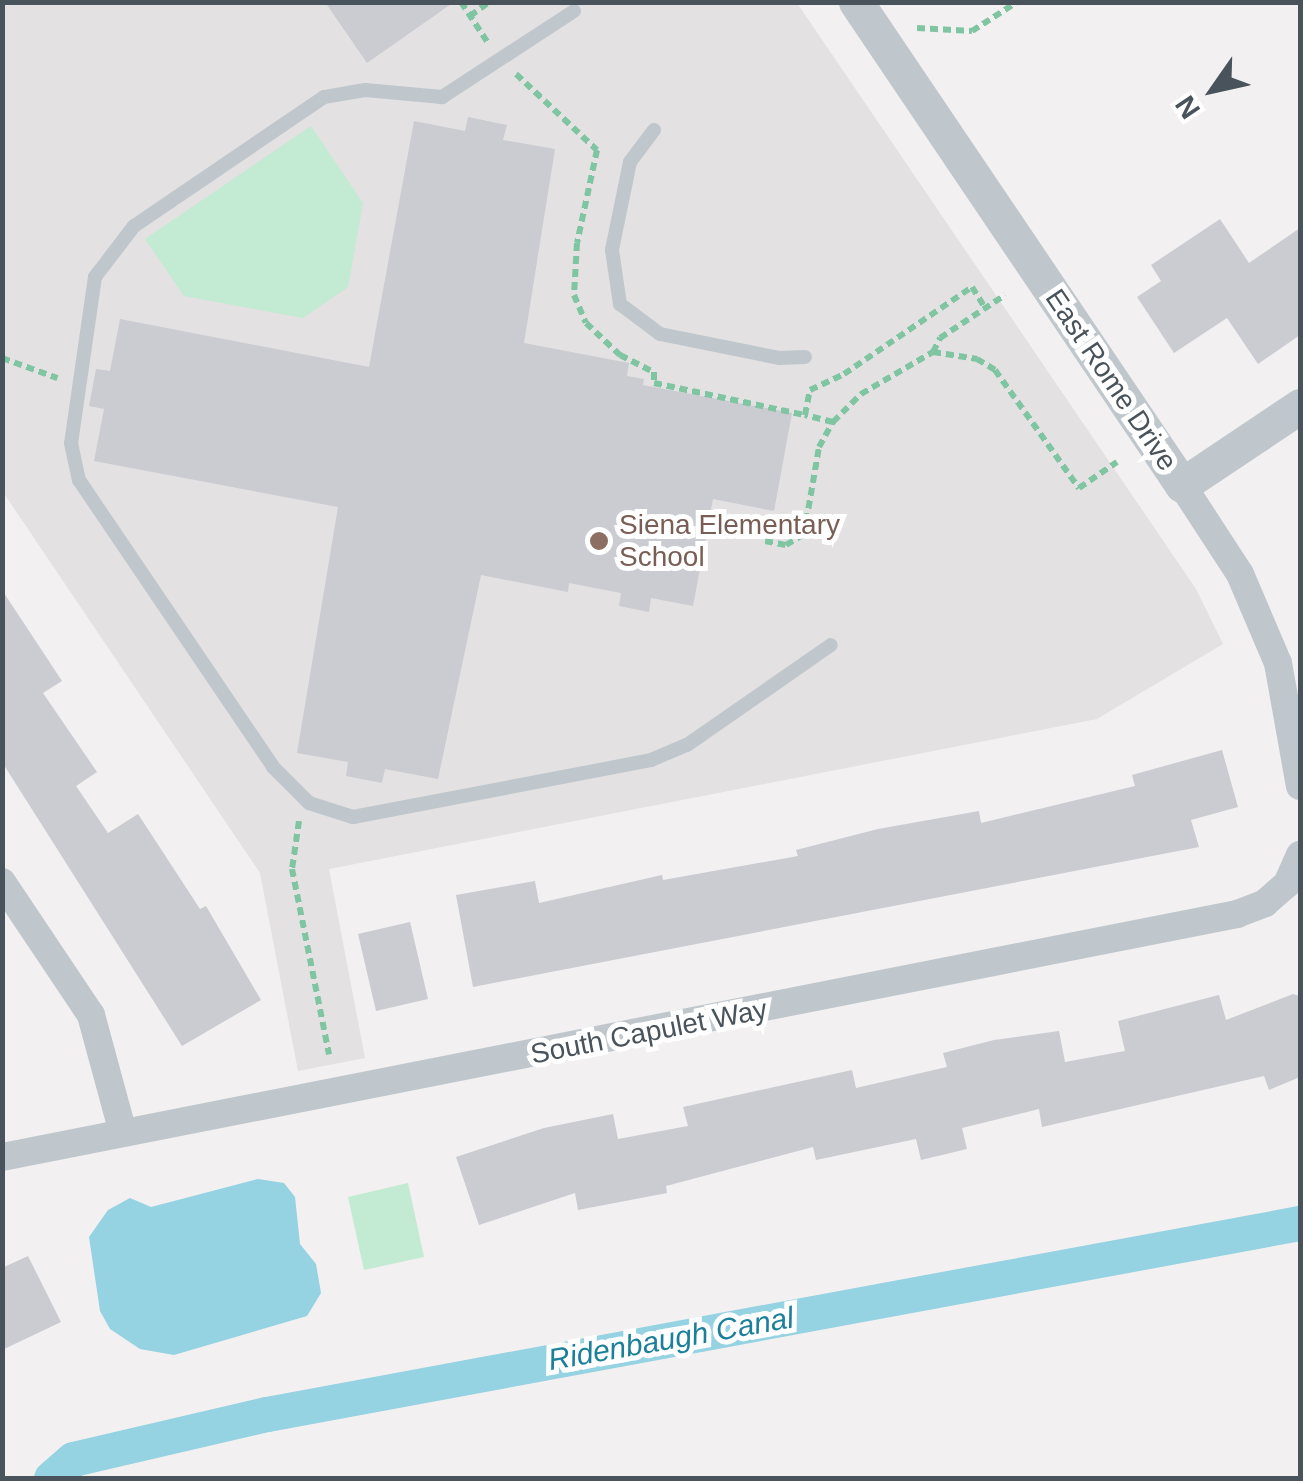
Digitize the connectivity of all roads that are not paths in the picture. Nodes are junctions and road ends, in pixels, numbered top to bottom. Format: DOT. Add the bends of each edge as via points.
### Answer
graph roads {
  1 [pos="856,2"];
  2 [pos="574,11"];
  3 [pos="654,130"];
  4 [pos="805,357"];
  5 [pos="1300,406"];
  6 [pos="1182,485"];
  7 [pos="831,646"];
  8 [pos="1300,786"];
  9 [pos="1300,855"];
  10 [pos="2,882"];
  11 [pos="122,1129"];
  12 [pos="2,1156"];
  1 -- 6 [label="street, East Rome Drive"];
  2 -- 7 [label="lane" via="442,97 365,90 324,97 134,226 95,277 71,443 80,480 272,766 310,803 354,817 651,760 687,745"];
  3 -- 4 [label="lane" via="630,162 612,250 620,304 660,334 779,358"];
  5 -- 6 [label="street"];
  6 -- 8 [label="street, East Rome Drive" via="1240,574 1278,663"];
  9 -- 11 [label="street, South Capulet Way" via="1287,884 1266,903 1237,914 569,1049"];
  10 -- 11 [label="street" via="91,1015"];
  11 -- 12 [label="street, South Capulet Way"];
}
